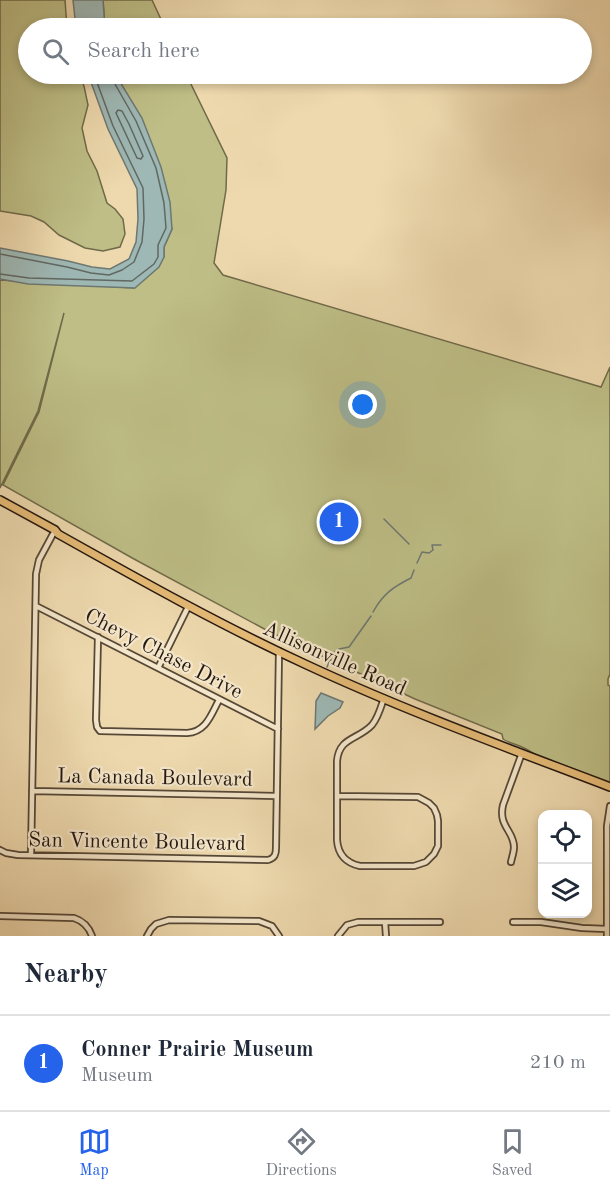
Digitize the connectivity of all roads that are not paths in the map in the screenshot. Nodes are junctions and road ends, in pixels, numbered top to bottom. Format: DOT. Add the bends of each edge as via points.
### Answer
graph roads {
  1 [pos="0,500"];
  2 [pos="0,505"];
  3 [pos="56,534"];
  4 [pos="36,606"];
  5 [pos="189,606"];
  6 [pos="98,638"];
  7 [pos="279,651"];
  8 [pos="158,668"];
  9 [pos="384,698"];
  10 [pos="219,700"];
  11 [pos="278,729"];
  12 [pos="522,753"];
  13 [pos="610,787"];
  14 [pos="32,791"];
  15 [pos="276,796"];
  16 [pos="337,796"];
  17 [pos="610,806"];
  18 [pos="609,838"];
  19 [pos="0,850"];
  20 [pos="31,855"];
  21 [pos="511,862"];
  22 [pos="0,916"];
  23 [pos="385,922"];
  24 [pos="440,922"];
  25 [pos="513,922"];
  26 [pos="607,929"];
  27 [pos="92,936"];
  28 [pos="147,936"];
  29 [pos="279,936"];
  30 [pos="338,936"];
  31 [pos="386,936"];
  32 [pos="607,936"];
  1 -- 3 [label="main road, Allisonville Road"];
  2 -- 3 [label="main road, Allisonville Road"];
  3 -- 4 [label="street" via="38,565"];
  3 -- 5 [label="main road, Allisonville Road"];
  4 -- 6 [label="street, Chevy Chase Drive"];
  4 -- 14 [label="street"];
  5 -- 7 [label="main road, Allisonville Road"];
  5 -- 8 [label="street"];
  6 -- 8 [label="street, Chevy Chase Drive"];
  6 -- 10 [label="street" via="96,720 100,731 195,732 205,726"];
  7 -- 9 [label="main road, Allisonville Road"];
  7 -- 11 [label="street"];
  8 -- 10 [label="street, Chevy Chase Drive"];
  9 -- 12 [label="main road, Allisonville Road"];
  9 -- 16 [label="street" via="371,725 339,750"];
  10 -- 11 [label="street, Chevy Chase Drive"];
  11 -- 15 [label="street"];
  12 -- 13 [label="main road, Allisonville Road"];
  12 -- 21 [label="street" via="501,810 514,845"];
  14 -- 15 [label="street, La Canada Boulevard"];
  14 -- 20 [label="street"];
  15 -- 20 [label="street, San Vincente Boulevard" via="276,851 268,860"];
  16 -- 16 [label="street" via="337,844 349,862 360,866 417,866 434,854 438,818 426,800"];
  17 -- 18 [label="street"];
  18 -- 26 [label="street"];
  19 -- 20 [label="street, San Vincente Boulevard"];
  22 -- 27 [label="street" via="74,918 87,926"];
  23 -- 24 [label="street"];
  23 -- 30 [label="street" via="353,923"];
  23 -- 31 [label="street"];
  25 -- 26 [label="street"];
  26 -- 32 [label="street"];
  28 -- 29 [label="street" via="156,924 171,920 259,921"];
}
